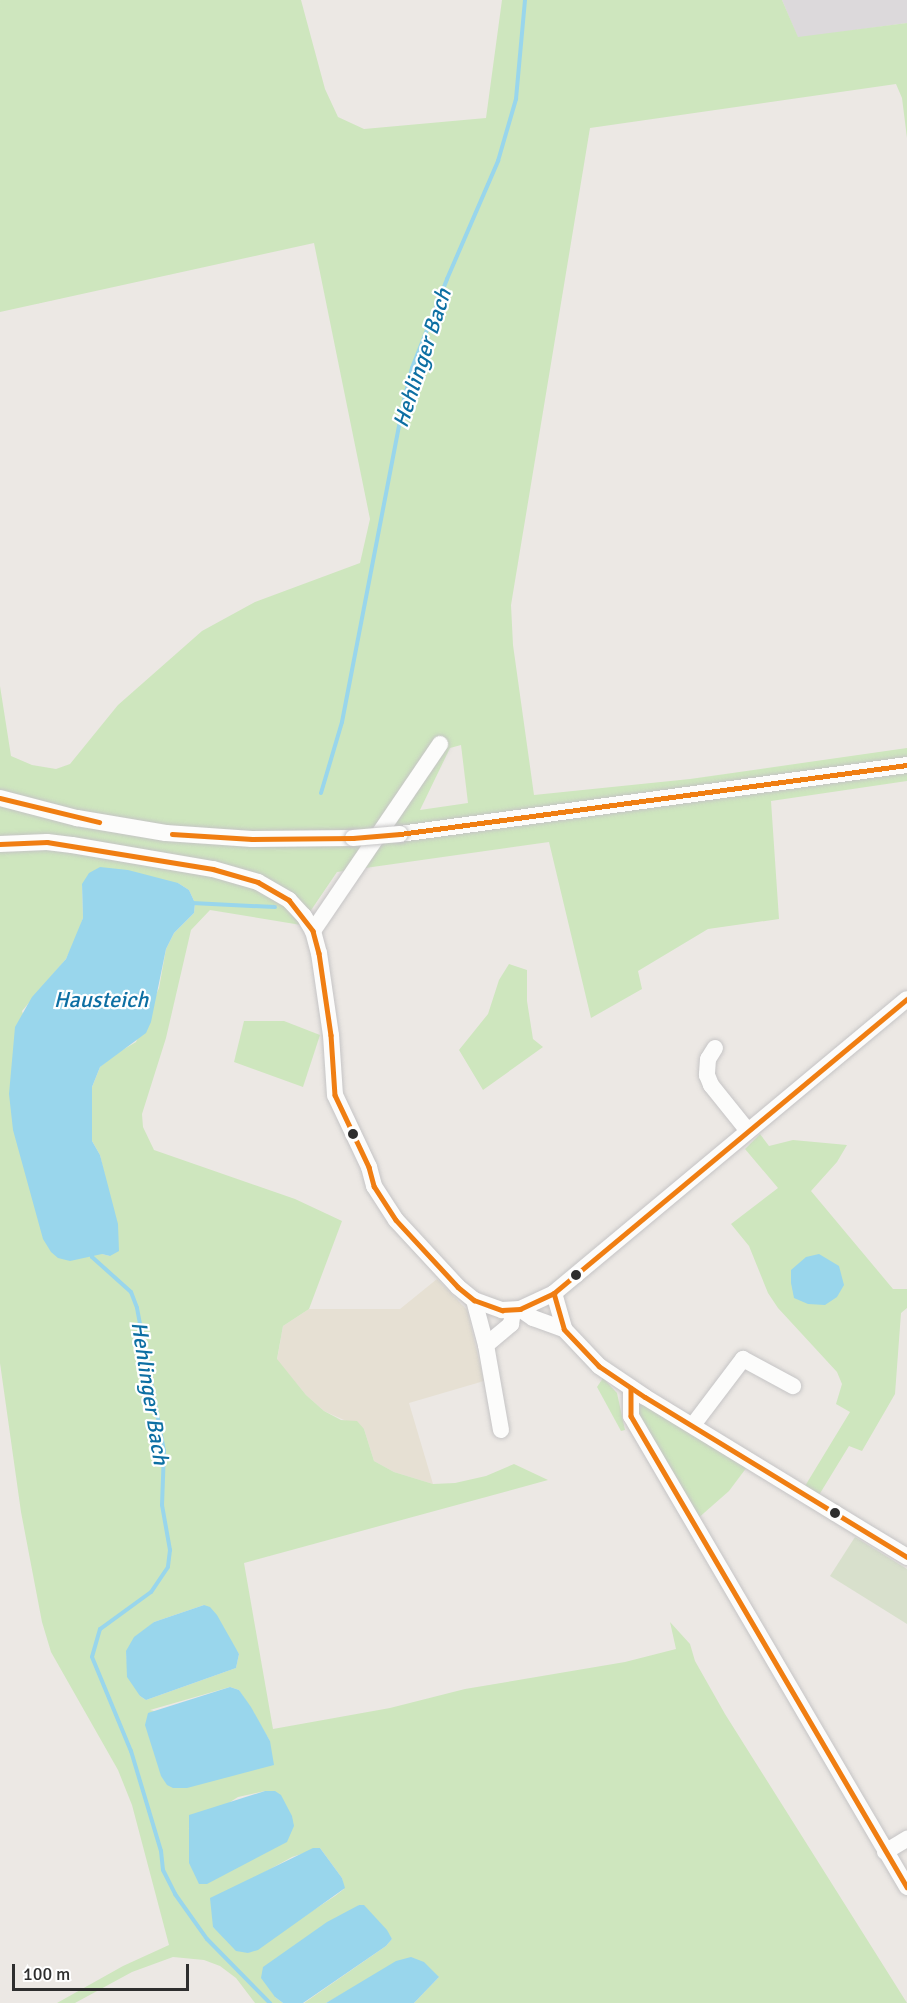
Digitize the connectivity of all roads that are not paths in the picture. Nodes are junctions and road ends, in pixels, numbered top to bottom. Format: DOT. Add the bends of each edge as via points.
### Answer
graph roads {
  1 [pos="440,744"];
  2 [pos="907,765"];
  3 [pos="0,798"];
  4 [pos="0,844"];
  5 [pos="313,931"];
  6 [pos="907,999"];
  7 [pos="716,1048"];
  8 [pos="748,1131"];
  9 [pos="554,1293"];
  10 [pos="474,1300"];
  11 [pos="516,1310"];
  12 [pos="564,1329"];
  13 [pos="486,1345"];
  14 [pos="793,1386"];
  15 [pos="631,1388"];
  16 [pos="693,1425"];
  17 [pos="501,1430"];
  18 [pos="907,1557"];
  19 [pos="907,1839"];
  20 [pos="885,1852"];
  21 [pos="907,1887"];
  1 -- 5 [label="street"];
  2 -- 3 [label="street, bridge" via="353,838 252,839 166,833"];
  4 -- 5 [label="street" via="72,845 236,873 289,900"];
  5 -- 10 [label="street" via="331,1035 335,1095 374,1186 396,1220"];
  6 -- 8 [label="street"];
  7 -- 8 [label="street" via="708,1059 707,1075"];
  8 -- 9 [label="street"];
  9 -- 11 [label="street"];
  9 -- 12 [label="street"];
  10 -- 11 [label="street" via="502,1310"];
  10 -- 13 [label="street"];
  11 -- 12 [label="street"];
  11 -- 13 [label="street" via="511,1324"];
  12 -- 15 [label="street" via="599,1366"];
  13 -- 17 [label="street"];
  14 -- 16 [label="street" via="743,1359"];
  15 -- 16 [label="street"];
  15 -- 20 [label="street" via="631,1416"];
  16 -- 18 [label="street"];
  19 -- 20 [label="street"];
  20 -- 21 [label="street"];
}
